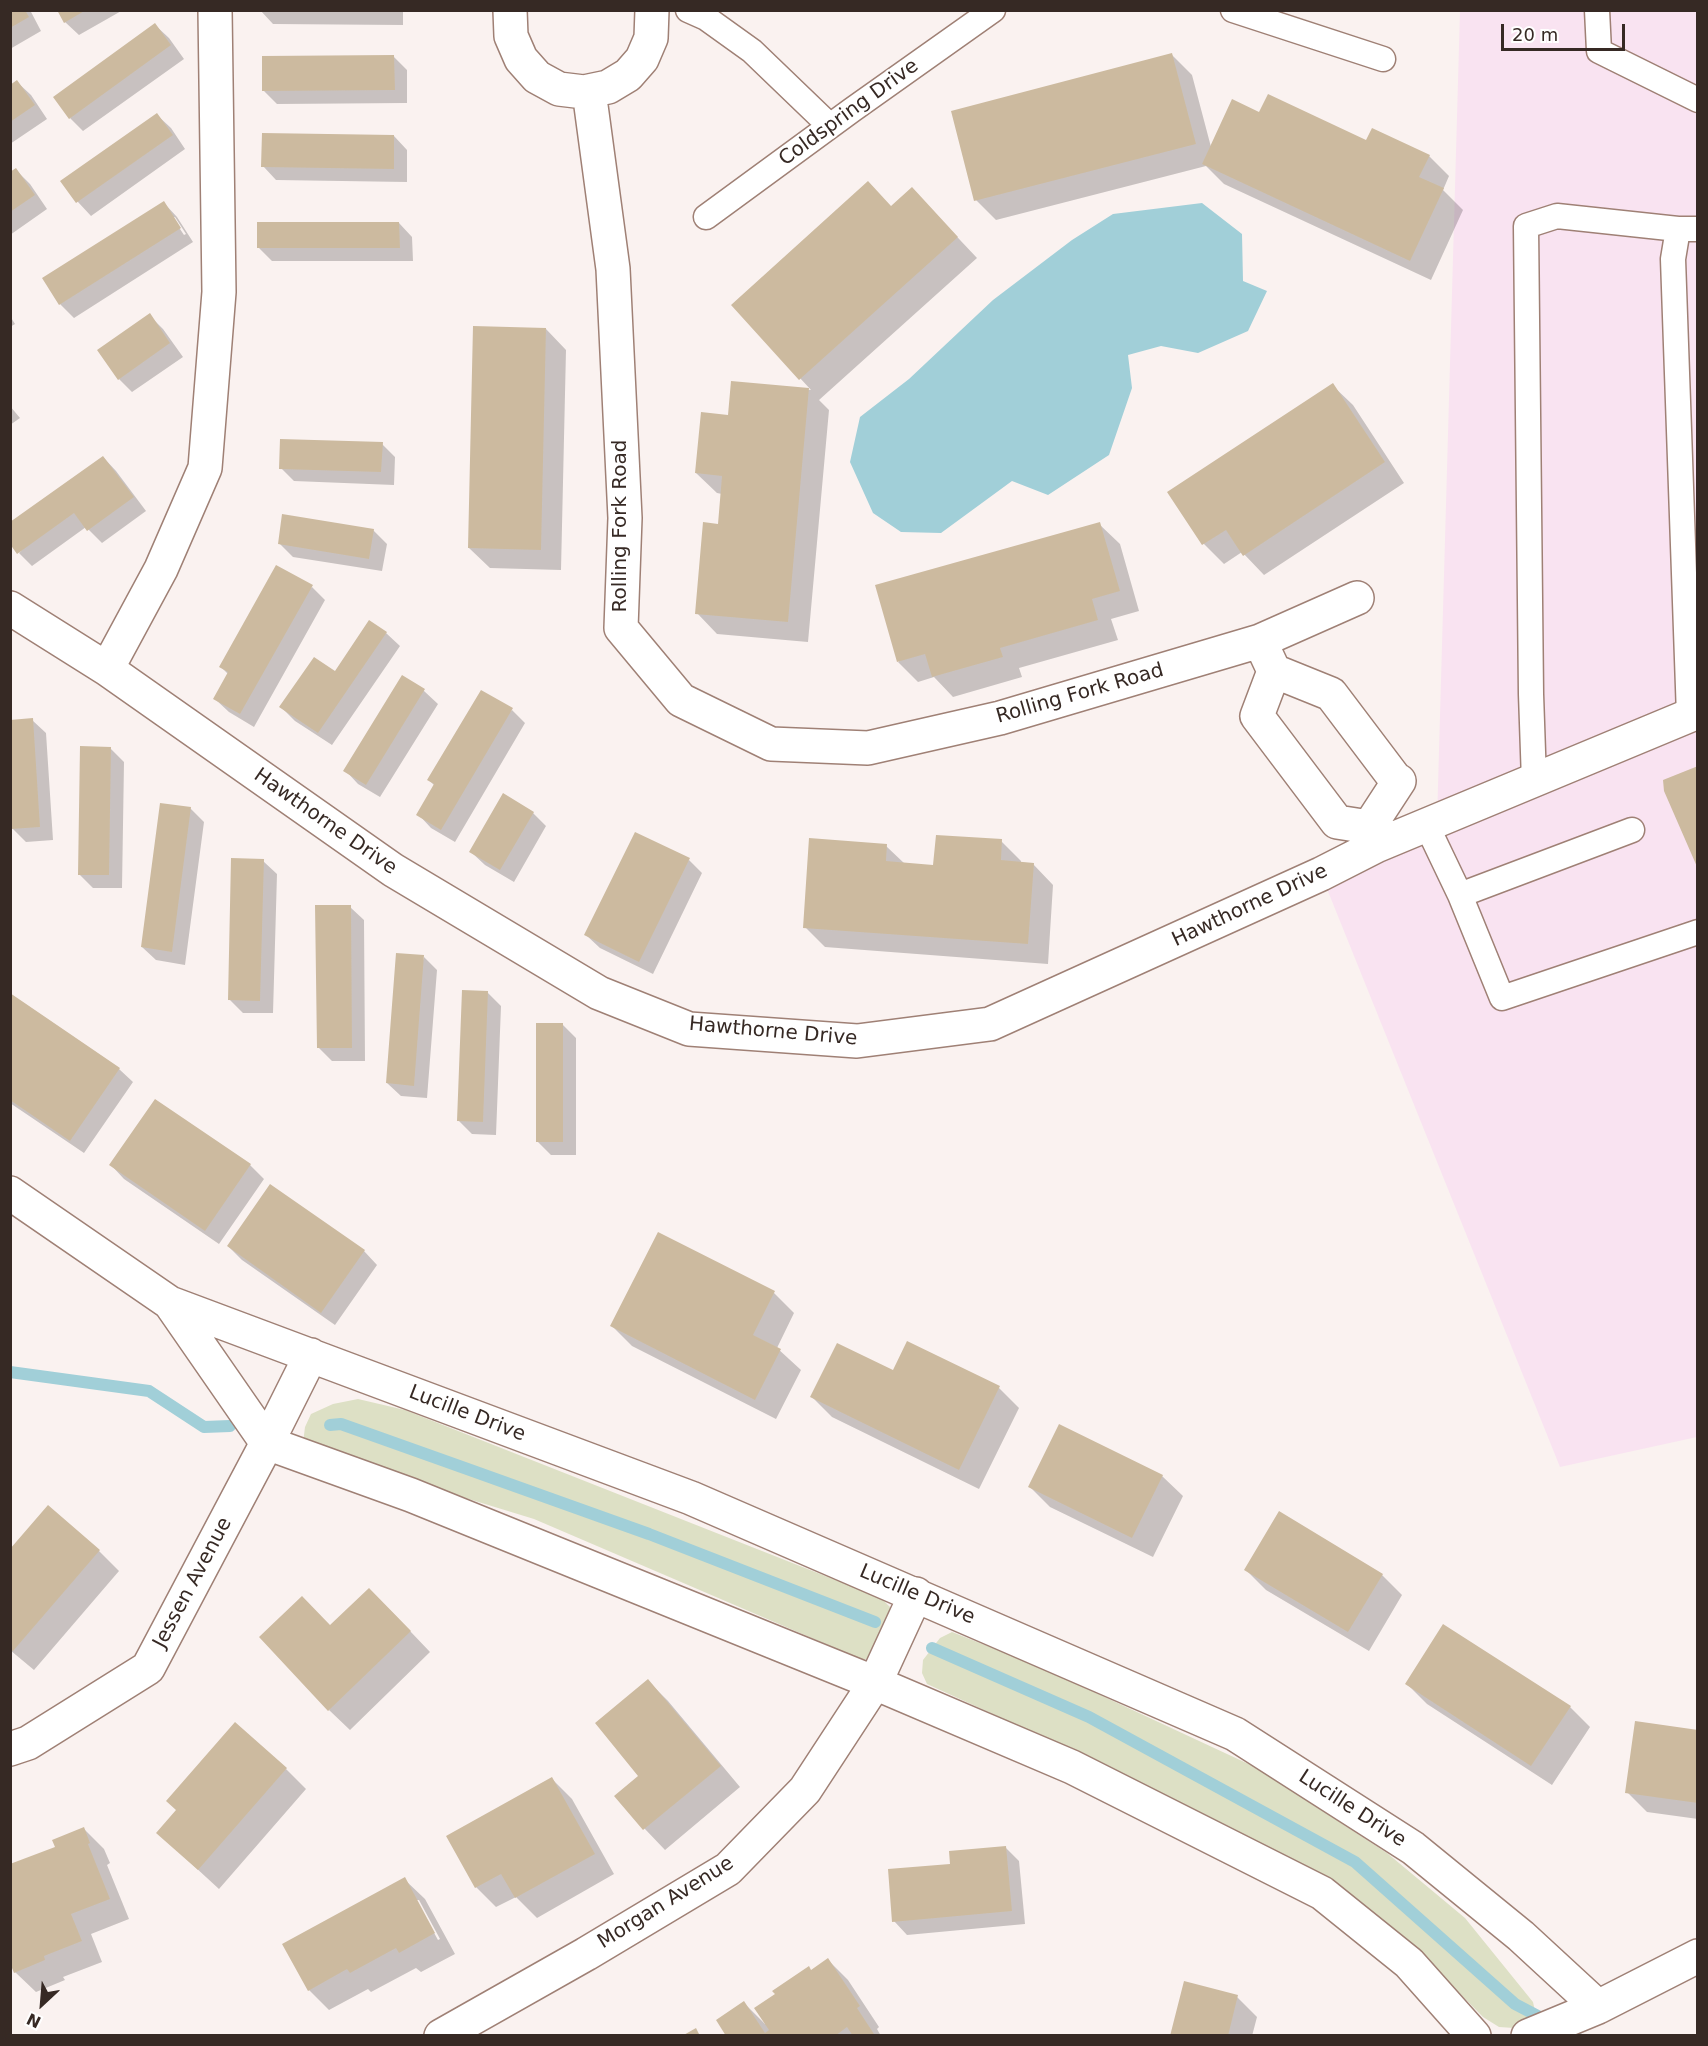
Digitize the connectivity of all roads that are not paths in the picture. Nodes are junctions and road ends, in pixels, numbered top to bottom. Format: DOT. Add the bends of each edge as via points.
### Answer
graph roads {
  1 [pos="215,10"];
  2 [pos="510,10"];
  3 [pos="652,10"];
  4 [pos="688,10"];
  5 [pos="993,10"];
  6 [pos="1233,10"];
  7 [pos="1597,10"];
  8 [pos="1383,59"];
  9 [pos="589,91"];
  10 [pos="1698,100"];
  11 [pos="830,126"];
  12 [pos="706,217"];
  13 [pos="1688,229"];
  14 [pos="1690,536"];
  15 [pos="1357,598"];
  16 [pos="10,608"];
  17 [pos="1260,641"];
  18 [pos="107,669"];
  19 [pos="1274,671"];
  20 [pos="1693,714"];
  21 [pos="1534,781"];
  22 [pos="1427,826"];
  23 [pos="1632,830"];
  24 [pos="1373,837"];
  25 [pos="1460,895"];
  26 [pos="1698,932"];
  27 [pos="10,1193"];
  28 [pos="170,1304"];
  29 [pos="311,1355"];
  30 [pos="267,1443"];
  31 [pos="916,1594"];
  32 [pos="875,1683"];
  33 [pos="10,1749"];
  34 [pos="1698,1956"];
  35 [pos="1598,2007"];
  36 [pos="441,2036"];
  37 [pos="1474,2036"];
  38 [pos="1528,2036"];
  1 -- 18 [label="street" via="219,292 205,468 161,569"];
  2 -- 9 [label="street" via="511,36 521,58 537,77 560,89"];
  3 -- 9 [label="street" via="651,38 642,58 628,75 608,87"];
  4 -- 11 [label="lane" via="752,51"];
  5 -- 11 [label="lane, Coldspring Drive"];
  6 -- 8 [label="lane"];
  7 -- 10 [label="lane" via="1599,51"];
  9 -- 17 [label="street, Rolling Fork Road" via="613,269 625,518 621,628 681,700 771,744 868,748 1000,718"];
  11 -- 12 [label="lane, Coldspring Drive"];
  13 -- 14 [label="lane" via="1673,259"];
  13 -- 21 [label="lane" via="1557,216 1526,226"];
  14 -- 20 [label="lane"];
  15 -- 17 [label="street, Rolling Fork Road"];
  16 -- 18 [label="street, Hawthorne Drive"];
  17 -- 19 [label="street"];
  18 -- 24 [label="street, Hawthorne Drive" via="393,870 599,993 689,1029 857,1041 990,1024 1321,874"];
  19 -- 24 [label="street" via="1257,716 1337,822"];
  19 -- 24 [label="street" via="1331,694 1399,781"];
  20 -- 21 [label="street, Hawthorne Drive"];
  21 -- 22 [label="street, Hawthorne Drive"];
  22 -- 24 [label="street, Hawthorne Drive"];
  22 -- 25 [label="lane"];
  23 -- 25 [label="lane"];
  25 -- 26 [label="lane" via="1502,998"];
  27 -- 28 [label="street, Lucille Drive"];
  28 -- 29 [label="street, Lucille Drive"];
  28 -- 30 [label="street, Lucille Drive"];
  29 -- 30 [label="street, Jessen Avenue"];
  29 -- 31 [label="street, Lucille Drive" via="691,1498"];
  30 -- 32 [label="street" via="411,1495"];
  30 -- 33 [label="street, Jessen Avenue" via="148,1668 28,1743"];
  31 -- 32 [label="street, Morgan Avenue"];
  31 -- 35 [label="street, Lucille Drive" via="1235,1734 1413,1848 1521,1936"];
  32 -- 36 [label="street, Morgan Avenue" via="805,1790 728,1869"];
  32 -- 37 [label="street" via="1072,1767 1322,1893 1409,1963"];
  34 -- 35 [label="street"];
  35 -- 38 [label="street"];
}
